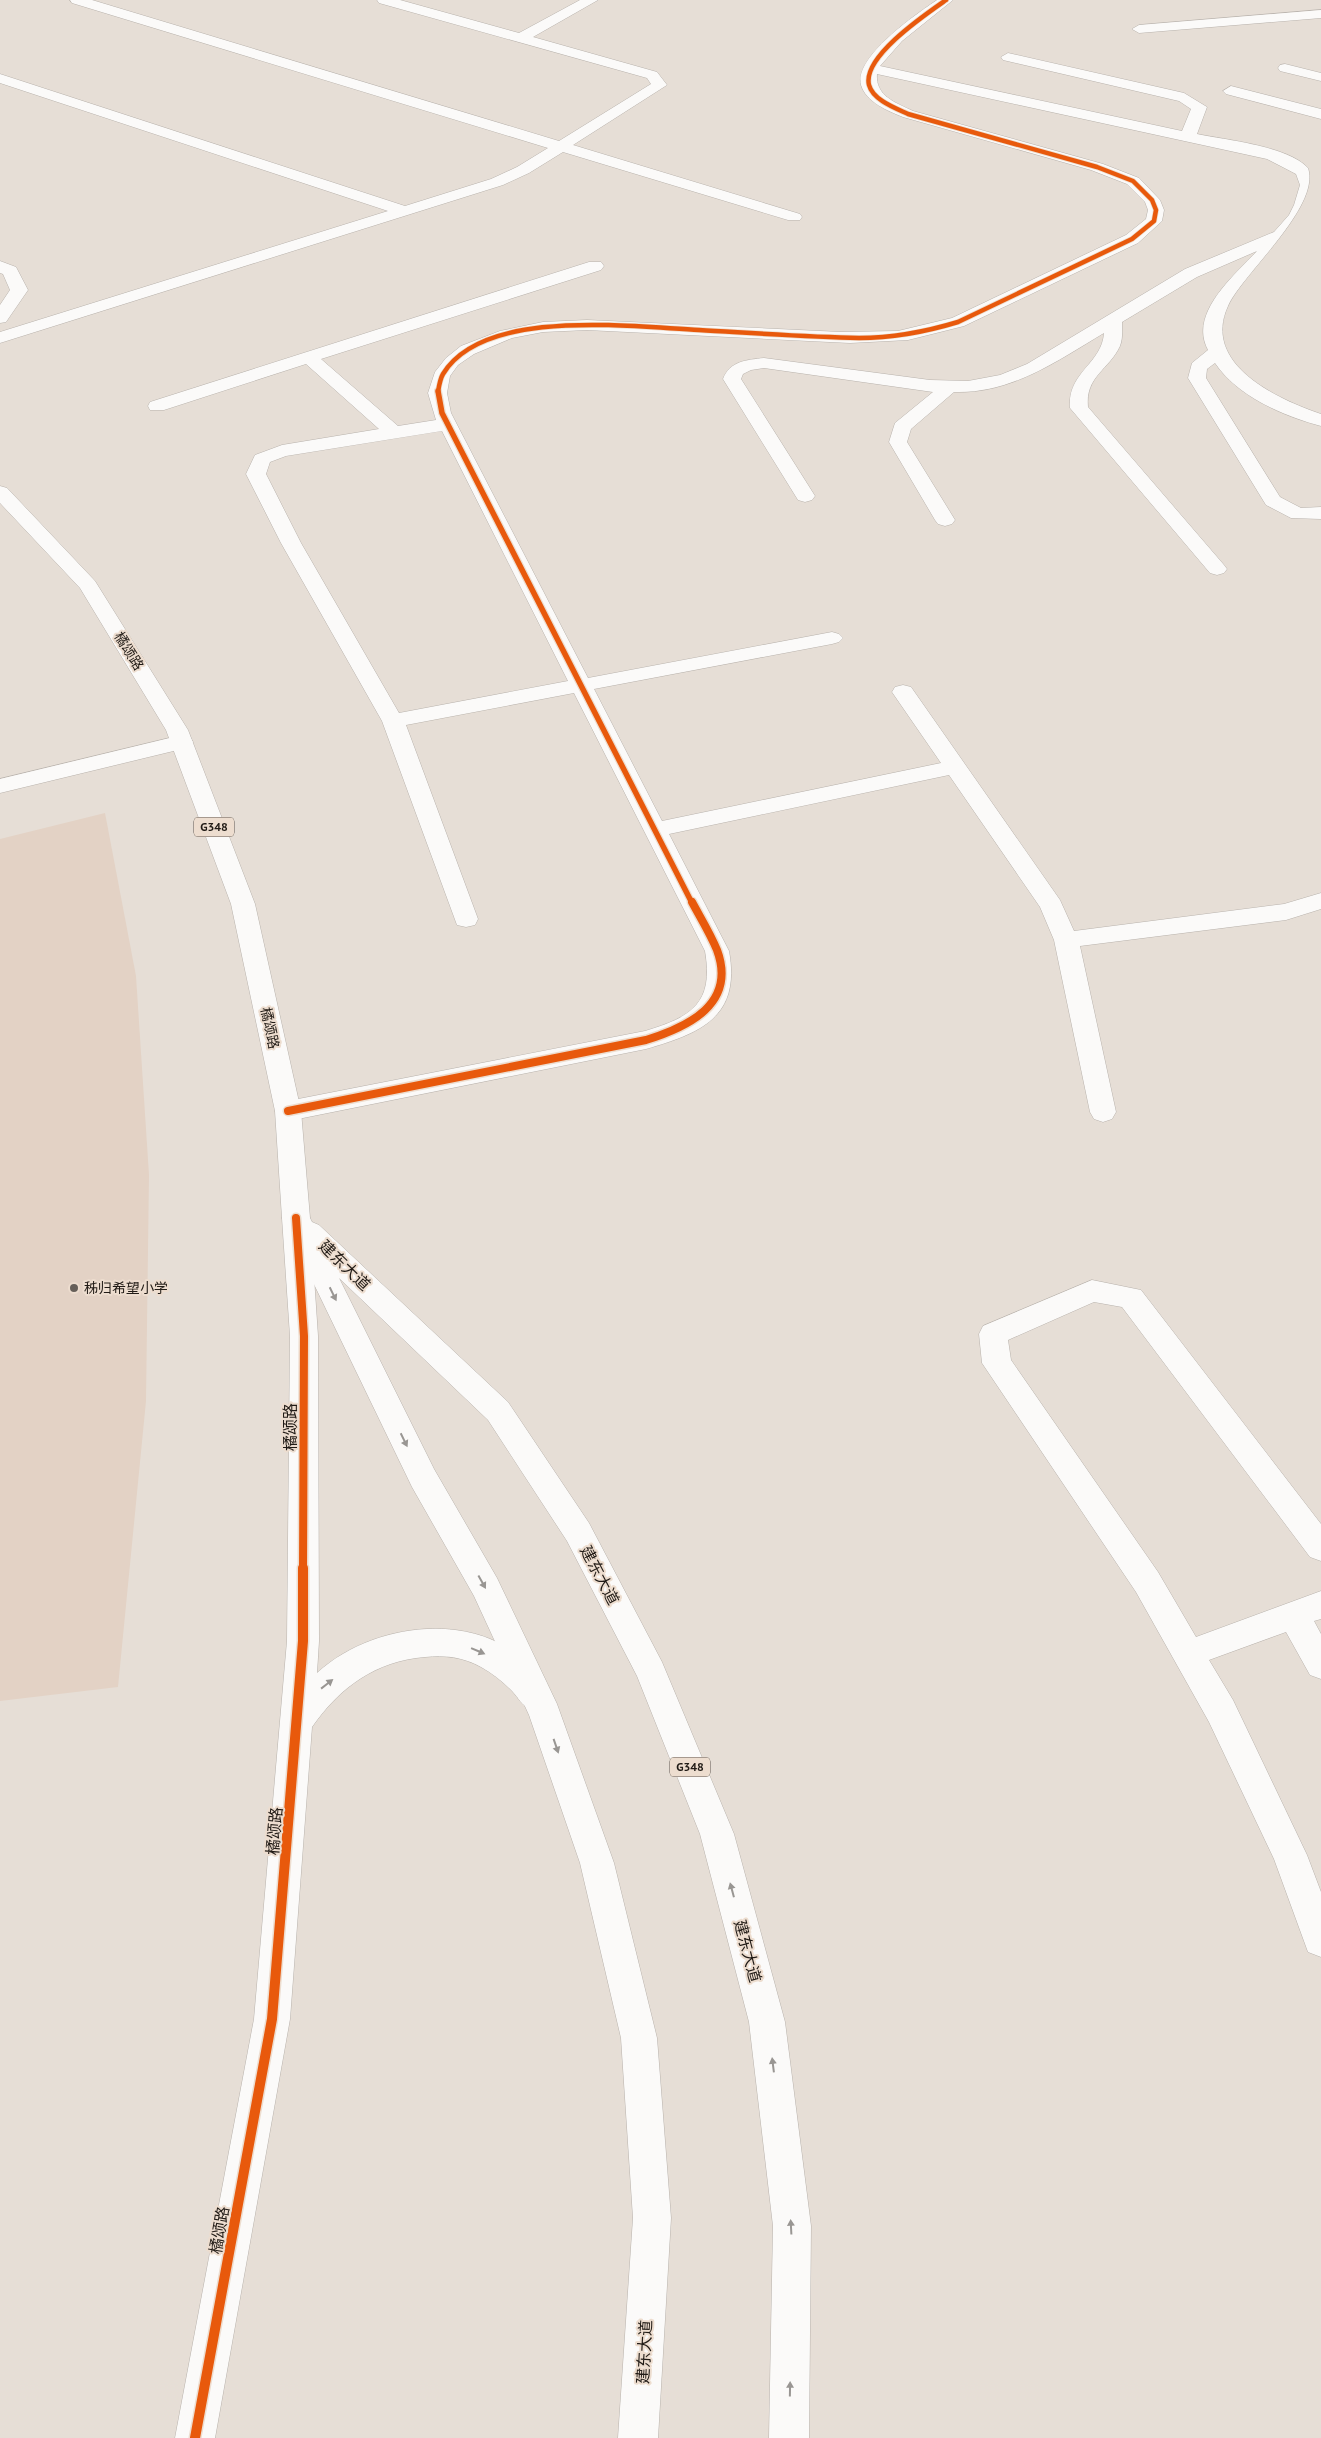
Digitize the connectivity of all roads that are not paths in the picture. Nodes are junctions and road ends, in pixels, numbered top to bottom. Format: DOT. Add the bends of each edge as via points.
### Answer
graph roads {
  1 [pos="77,0"];
  2 [pos="384,0"];
  3 [pos="591,0"];
  4 [pos="946,0"];
  5 [pos="1321,14"];
  6 [pos="1139,29"];
  7 [pos="521,38"];
  8 [pos="1008,57"];
  9 [pos="870,68"];
  10 [pos="1285,68"];
  11 [pos="1321,77"];
  12 [pos="0,78"];
  13 [pos="1231,91"];
  14 [pos="1321,114"];
  15 [pos="1188,137"];
  16 [pos="561,146"];
  17 [pos="405,211"];
  18 [pos="794,217"];
  19 [pos="1282,234"];
  20 [pos="0,266"];
  21 [pos="595,266"];
  22 [pos="0,318"];
  23 [pos="1113,320"];
  24 [pos="0,338"];
  25 [pos="1217,352"];
  26 [pos="309,358"];
  27 [pos="949,387"];
  28 [pos="157,406"];
  29 [pos="1321,420"];
  30 [pos="447,424"];
  31 [pos="394,433"];
  32 [pos="0,492"];
  33 [pos="805,496"];
  34 [pos="1321,513"];
  35 [pos="945,520"];
  36 [pos="1216,569"];
  37 [pos="832,638"];
  38 [pos="582,686"];
  39 [pos="903,692"];
  40 [pos="393,721"];
  41 [pos="182,742"];
  42 [pos="955,767"];
  43 [pos="0,786"];
  44 [pos="655,830"];
  45 [pos="1321,901"];
  46 [pos="466,919"];
  47 [pos="1066,940"];
  48 [pos="288,1111"];
  49 [pos="1103,1112"];
  50 [pos="296,1218"];
  51 [pos="1321,1548"];
  52 [pos="1307,1610"];
  53 [pos="1188,1654"];
  54 [pos="1321,1665"];
  55 [pos="545,1715"];
  56 [pos="297,1722"];
  57 [pos="1321,1940"];
  58 [pos="195,2438"];
  59 [pos="638,2438"];
  60 [pos="789,2438"];
  1 -- 16 [label="main road"];
  2 -- 7 [label="main road"];
  3 -- 7 [label="main road"];
  4 -- 9 [label="main road" via="907,30"];
  5 -- 6 [label="main road"];
  7 -- 16 [label="main road" via="652,75 659,85"];
  8 -- 15 [label="main road" via="1184,98 1199,107"];
  9 -- 15 [label="main road"];
  9 -- 30 [label="main road" via="869,84 874,92 883,101 908,114 1097,167 1133,181 1152,200 1156,210 1154,221 1132,239 958,322 907,335 846,338 595,325 544,327 505,335 458,356 443,374 437,394"];
  10 -- 11 [label="main road"];
  12 -- 17 [label="main road"];
  13 -- 14 [label="main road"];
  15 -- 19 [label="main road" via="1272,155 1302,171 1309,184 1306,201"];
  16 -- 17 [label="main road" via="497,182"];
  16 -- 18 [label="main road"];
  17 -- 24 [label="main road"];
  19 -- 23 [label="main road" via="1190,273"];
  19 -- 25 [label="main road" via="1214,314 1211,326"];
  20 -- 22 [label="main road" via="10,271 19,290"];
  21 -- 26 [label="main road"];
  23 -- 27 [label="main road" via="1020,375 987,385"];
  23 -- 36 [label="main road" via="1114,334 1110,346 1082,382 1077,395 1080,408"];
  25 -- 29 [label="main road" via="1235,376 1250,388 1286,408"];
  25 -- 34 [label="main road" via="1198,367 1197,378 1273,501 1298,514"];
  26 -- 28 [label="main road"];
  26 -- 31 [label="main road"];
  27 -- 33 [label="main road" via="782,364 764,363 735,371 732,379"];
  27 -- 35 [label="main road" via="902,426 898,442"];
  30 -- 31 [label="main road"];
  30 -- 38 [label="main road"];
  31 -- 40 [label="main road" via="282,451 262,459 256,474 291,543"];
  32 -- 41 [label="main road, 橘颂路 / G348" via="88,585 178,730"];
  37 -- 38 [label="main road"];
  38 -- 40 [label="main road"];
  38 -- 44 [label="main road"];
  39 -- 42 [label="main road"];
  40 -- 46 [label="main road"];
  41 -- 43 [label="main road"];
  41 -- 48 [label="main road, 橘颂路 / G348" via="243,904"];
  42 -- 44 [label="main road"];
  42 -- 47 [label="main road" via="1051,906"];
  44 -- 48 [label="main road" via="721,965 722,980 718,994 711,1007 698,1018 675,1031 646,1040"];
  45 -- 47 [label="main road" via="1286,912"];
  47 -- 49 [label="main road"];
  48 -- 50 [label="main road, 橘颂路 / G348"];
  50 -- 55 [label="main road, 建东大道 / G348, one-way" via="423,1478 486,1588"];
  50 -- 56 [label="main road, 橘颂路" via="304,1336 303,1641"];
  60 -- 50 [label="main road, 建东大道 / G348, one-way" via="792,2226 767,2022 714,1825 647,1663 578,1532 498,1411"];
  51 -- 53 [label="main road" via="1131,1298 1092,1291 993,1334 997,1363 1147,1582"];
  52 -- 53 [label="main road"];
  52 -- 54 [label="main road"];
  53 -- 57 [label="main road" via="1221,1711 1290,1855"];
  56 -- 55 [label="main road, one-way" via="319,1690 350,1666 387,1650 425,1642 460,1644 492,1657 523,1679"];
  55 -- 59 [label="main road, 建东大道 / G348, one-way" via="597,1863 639,2038 652,2218"];
  56 -- 58 [label="main road, 橘颂路" via="272,2019"];
}
